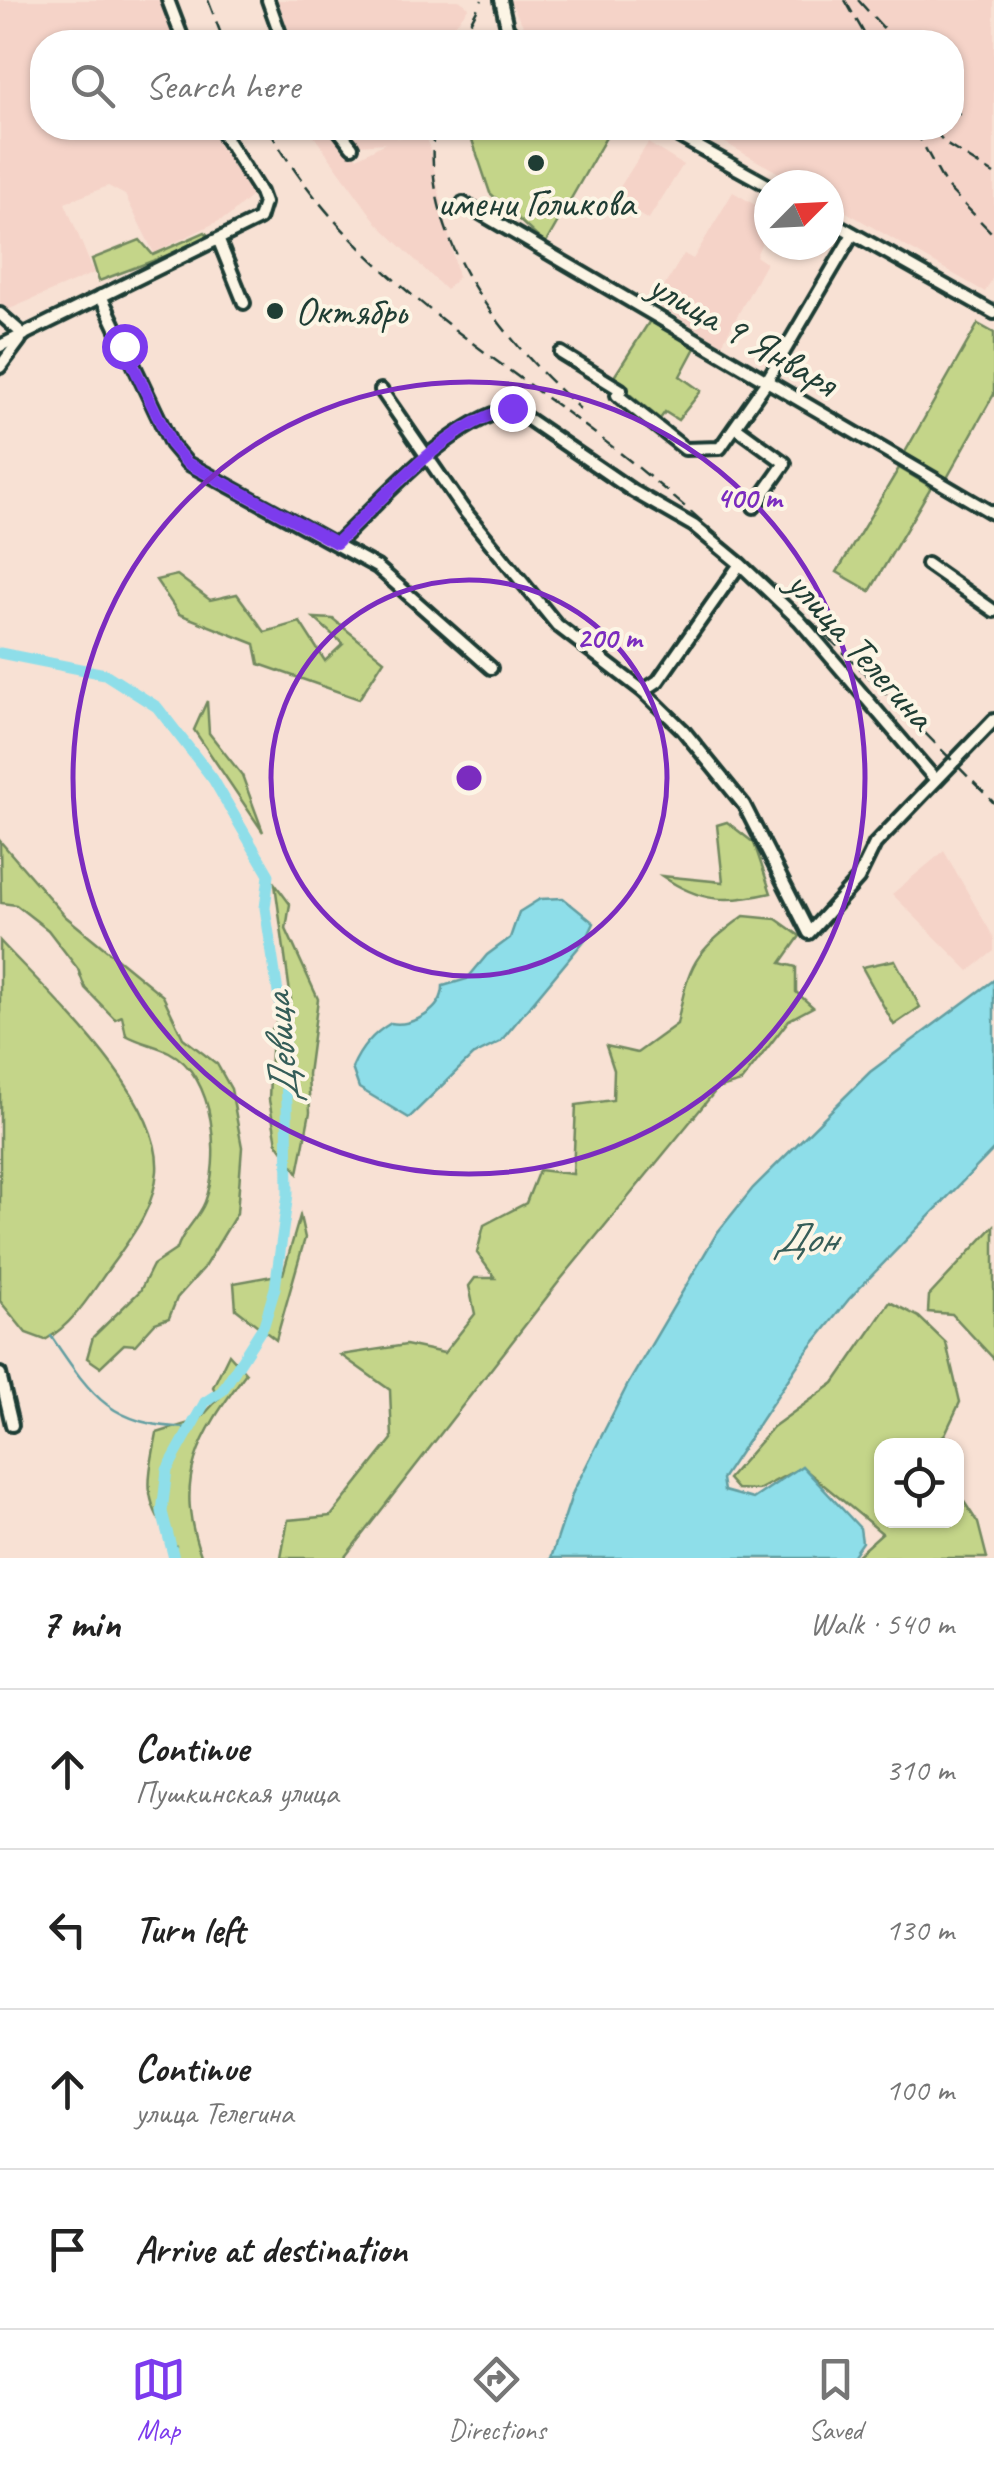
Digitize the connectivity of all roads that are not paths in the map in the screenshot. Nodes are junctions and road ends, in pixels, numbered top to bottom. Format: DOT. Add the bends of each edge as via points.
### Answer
graph roads {
  1 [pos="168,0"];
  2 [pos="268,0"];
  3 [pos="501,0"];
  4 [pos="179,30"];
  5 [pos="279,30"];
  6 [pos="509,30"];
  7 [pos="227,140"];
  8 [pos="346,140"];
  9 [pos="686,140"];
  10 [pos="352,147"];
  11 [pos="754,178"];
  12 [pos="463,203"];
  13 [pos="844,229"];
  14 [pos="853,234"];
  15 [pos="219,240"];
  16 [pos="100,296"];
  17 [pos="244,303"];
  18 [pos="0,314"];
  19 [pos="994,314"];
  20 [pos="24,335"];
  21 [pos="0,346"];
  22 [pos="561,353"];
  23 [pos="0,367"];
  24 [pos="766,384"];
  25 [pos="381,390"];
  26 [pos="737,428"];
  27 [pos="426,458"];
  28 [pos="754,507"];
  29 [pos="994,514"];
  30 [pos="336,543"];
  31 [pos="740,564"];
  32 [pos="927,564"];
  33 [pos="994,612"];
  34 [pos="491,668"];
  35 [pos="643,691"];
  36 [pos="994,720"];
  37 [pos="935,779"];
  38 [pos="0,1374"];
  39 [pos="12,1425"];
  1 -- 4 [label="street"];
  2 -- 5 [label="street"];
  3 -- 6 [label="street"];
  7 -- 15 [label="street" via="264,203 251,226"];
  8 -- 10 [label="street"];
  9 -- 11 [label="street"];
  12 -- 24 [label="street, улица 9 Января"];
  13 -- 14 [label="street"];
  14 -- 19 [label="street"];
  14 -- 24 [label="street"];
  15 -- 16 [label="street"];
  15 -- 17 [label="street"];
  16 -- 20 [label="street"];
  16 -- 30 [label="street" via="171,444 187,463"];
  18 -- 20 [label="street"];
  20 -- 21 [label="street"];
  20 -- 23 [label="street"];
  22 -- 26 [label="street" via="620,390 617,395 685,449 720,448"];
  24 -- 26 [label="street"];
  24 -- 29 [label="street, улица 9 Января"];
  25 -- 27 [label="street"];
  26 -- 28 [label="street" via="785,463"];
  27 -- 30 [label="street"];
  27 -- 31 [label="street, улица Телегина" via="492,413 512,408 694,526"];
  27 -- 35 [label="street" via="557,625"];
  30 -- 34 [label="street" via="401,586"];
  31 -- 35 [label="street, улица Телегина" via="658,681"];
  31 -- 37 [label="street, улица Телегина" via="798,620"];
  32 -- 33 [label="street"];
  35 -- 37 [label="street" via="744,805 809,932"];
  36 -- 37 [label="street"];
  38 -- 39 [label="street"];
}
